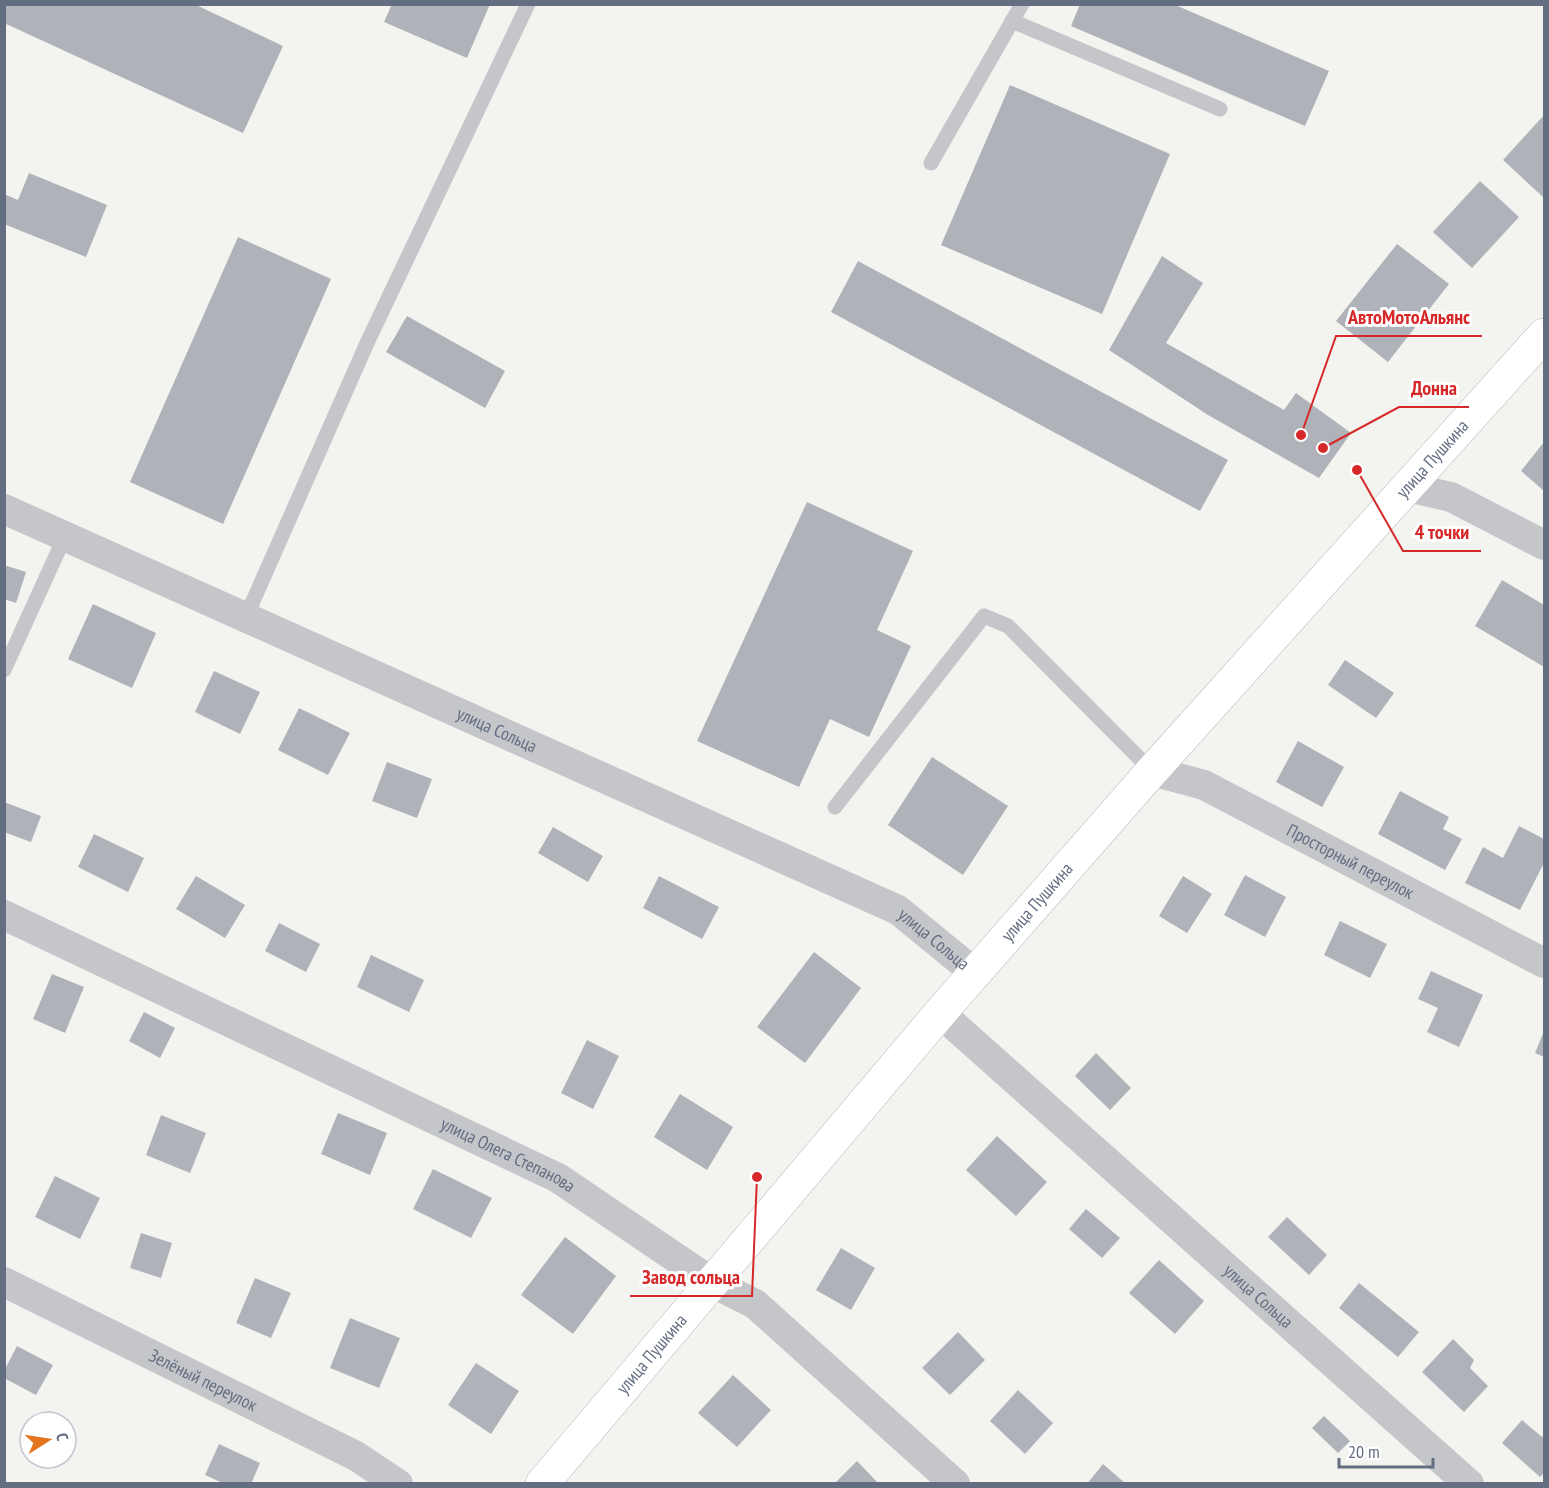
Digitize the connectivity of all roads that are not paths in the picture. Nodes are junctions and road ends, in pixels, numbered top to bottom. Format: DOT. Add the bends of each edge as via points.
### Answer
graph roads {
  1 [pos="528,4"];
  2 [pos="1022,4"];
  3 [pos="1012,21"];
  4 [pos="1220,109"];
  5 [pos="931,163"];
  6 [pos="1545,335"];
  7 [pos="1408,487"];
  8 [pos="4,509"];
  9 [pos="65,536"];
  10 [pos="1545,545"];
  11 [pos="246,617"];
  12 [pos="4,670"];
  13 [pos="1152,771"];
  14 [pos="835,807"];
  15 [pos="4,915"];
  16 [pos="1545,963"];
  17 [pos="975,973"];
  18 [pos="940,1013"];
  19 [pos="4,1282"];
  20 [pos="712,1283"];
  21 [pos="398,1484"];
  22 [pos="542,1484"];
  23 [pos="955,1484"];
  24 [pos="1469,1484"];
  1 -- 11 [label="lane" via="367,343"];
  2 -- 3 [label="lane"];
  3 -- 4 [label="lane"];
  3 -- 5 [label="lane"];
  6 -- 7 [label="street, улица Пушкина"];
  7 -- 10 [label="street" via="1451,497"];
  7 -- 13 [label="street, улица Пушкина"];
  8 -- 9 [label="street, улица Сольца"];
  9 -- 11 [label="street, улица Сольца"];
  9 -- 12 [label="lane"];
  11 -- 17 [label="street, улица Сольца" via="898,910"];
  13 -- 14 [label="lane" via="1008,626 984,616"];
  13 -- 16 [label="street, Просторный переулок" via="1204,785"];
  13 -- 17 [label="street, улица Пушкина"];
  15 -- 20 [label="street, улица Олега Степанова" via="558,1178"];
  17 -- 18 [label="street, улица Пушкина"];
  18 -- 20 [label="street, улица Пушкина"];
  18 -- 24 [label="street, улица Сольца"];
  19 -- 21 [label="street, Зелёный переулок" via="356,1456"];
  20 -- 22 [label="street, улица Пушкина"];
  20 -- 23 [label="street, улица Олега Степанова" via="755,1304"];
}
